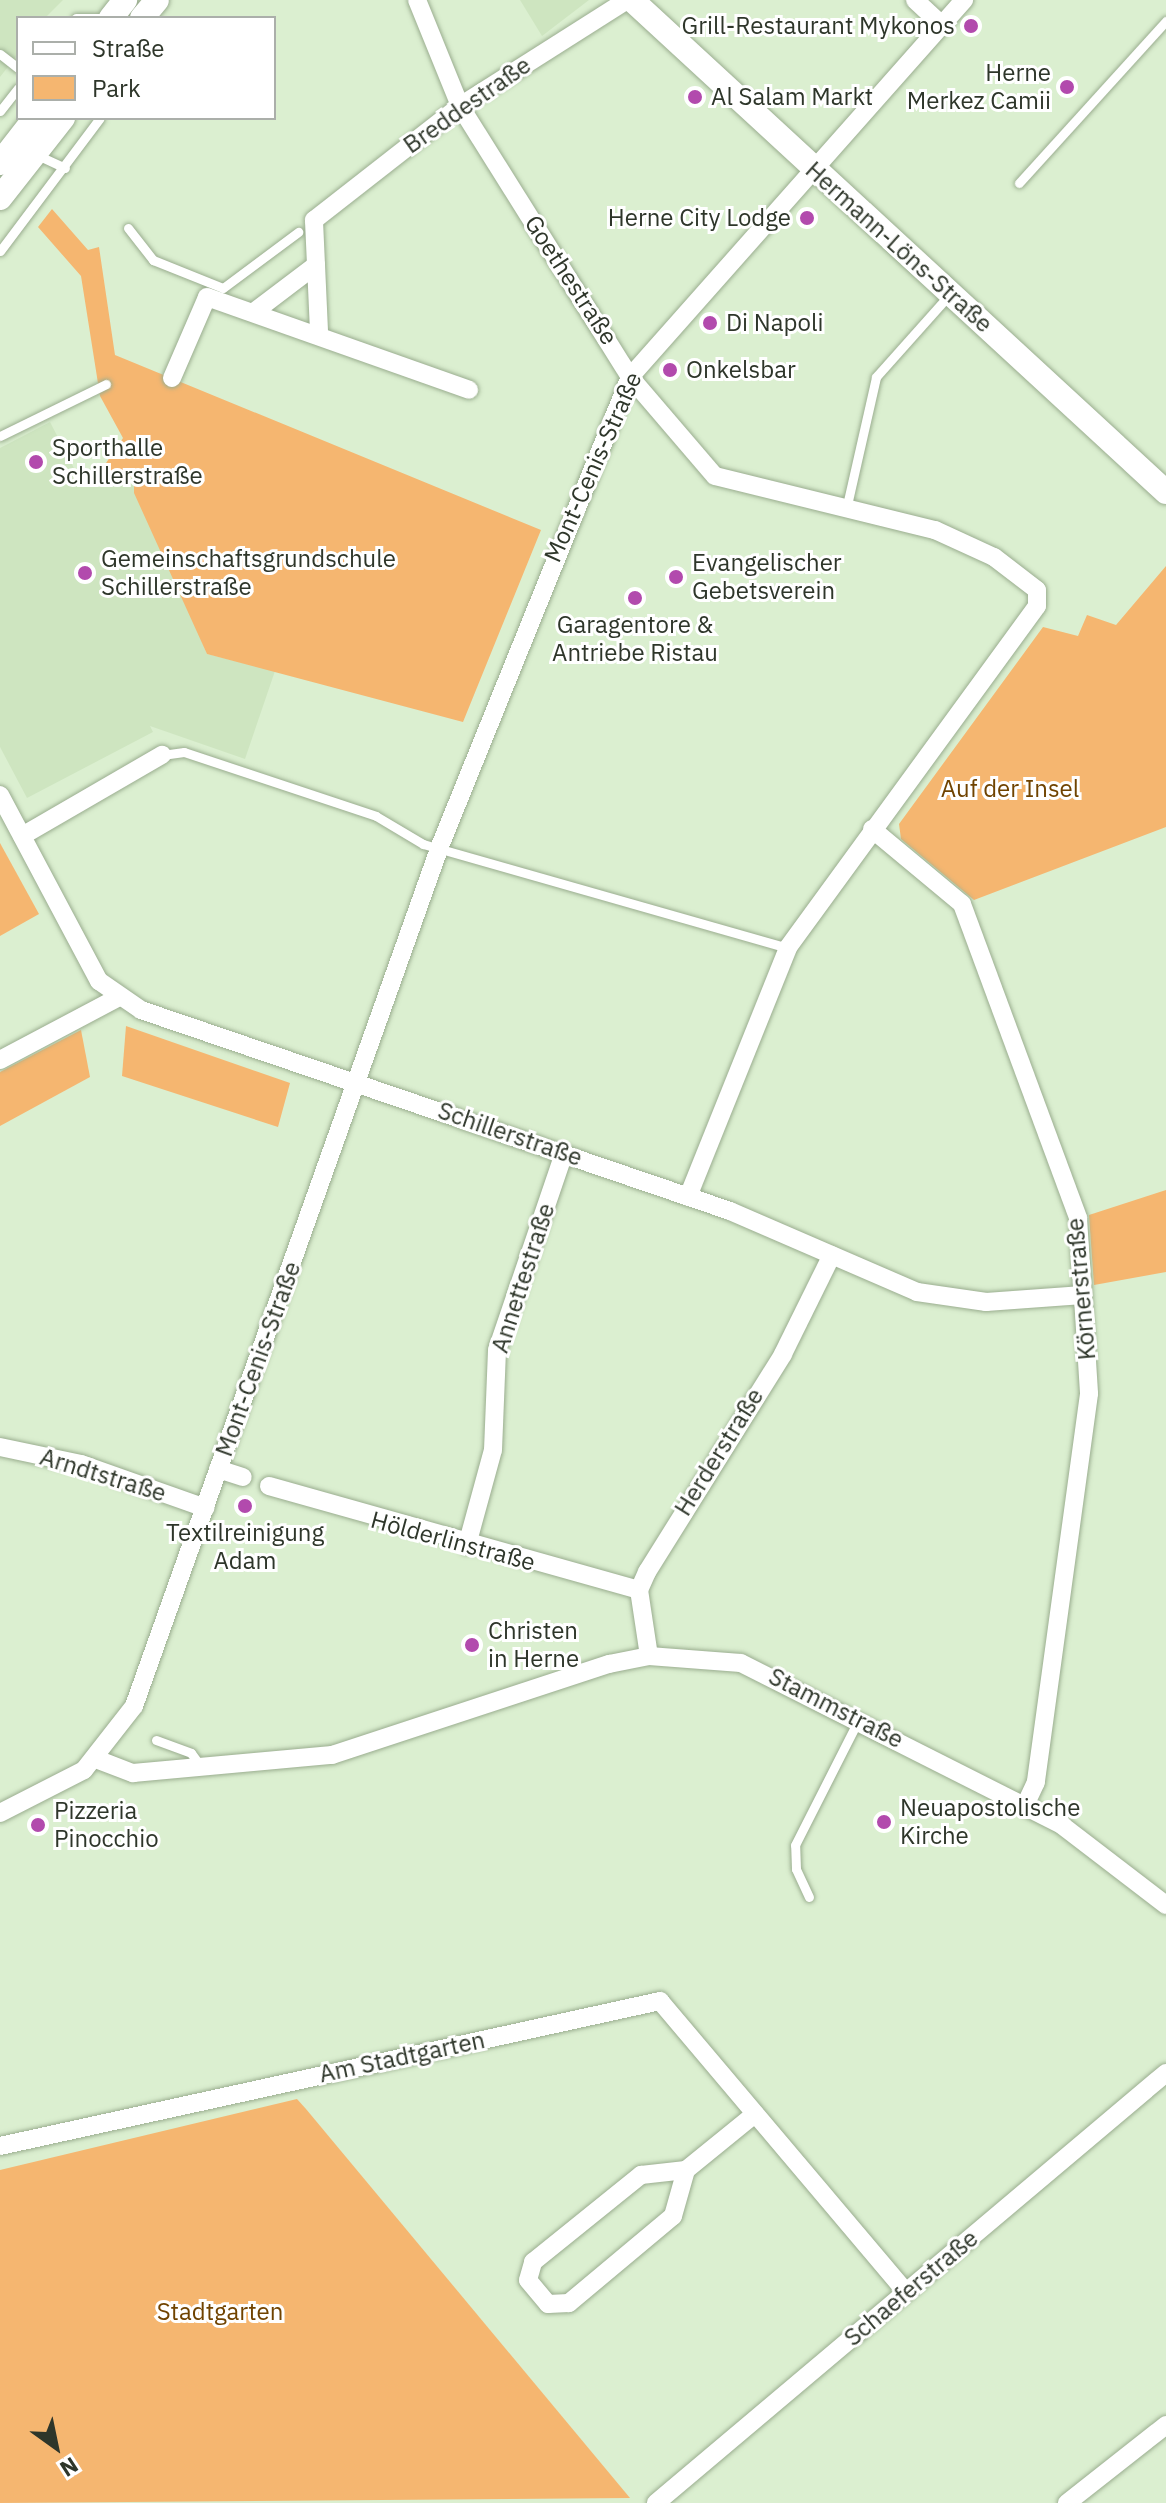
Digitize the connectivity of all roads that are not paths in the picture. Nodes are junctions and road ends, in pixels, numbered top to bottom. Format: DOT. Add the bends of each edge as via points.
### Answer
graph roads {
  1 [pos="125,0"];
  2 [pos="157,0"];
  3 [pos="417,0"];
  4 [pos="630,0"];
  5 [pos="915,0"];
  6 [pos="964,0"];
  7 [pos="113,16"];
  8 [pos="144,16"];
  9 [pos="1166,21"];
  10 [pos="942,25"];
  11 [pos="16,91"];
  12 [pos="460,106"];
  13 [pos="0,111"];
  14 [pos="34,120"];
  15 [pos="61,120"];
  16 [pos="99,120"];
  17 [pos="26,148"];
  18 [pos="0,163"];
  19 [pos="65,168"];
  20 [pos="813,168"];
  21 [pos="1019,183"];
  22 [pos="0,198"];
  23 [pos="314,220"];
  24 [pos="128,228"];
  25 [pos="298,232"];
  26 [pos="0,251"];
  27 [pos="316,265"];
  28 [pos="950,294"];
  29 [pos="254,312"];
  30 [pos="319,331"];
  31 [pos="630,377"];
  32 [pos="172,378"];
  33 [pos="106,384"];
  34 [pos="469,390"];
  35 [pos="0,436"];
  36 [pos="1166,492"];
  37 [pos="847,505"];
  38 [pos="162,755"];
  39 [pos="0,795"];
  40 [pos="872,829"];
  41 [pos="22,836"];
  42 [pos="440,846"];
  43 [pos="788,948"];
  44 [pos="117,998"];
  45 [pos="0,1060"];
  46 [pos="357,1080"];
  47 [pos="564,1153"];
  48 [pos="688,1197"];
  49 [pos="832,1255"];
  50 [pos="1083,1295"];
  51 [pos="0,1447"];
  52 [pos="218,1469"];
  53 [pos="243,1477"];
  54 [pos="269,1486"];
  55 [pos="205,1508"];
  56 [pos="467,1545"];
  57 [pos="639,1590"];
  58 [pos="649,1656"];
  59 [pos="858,1721"];
  60 [pos="156,1740"];
  61 [pos="96,1759"];
  62 [pos="201,1767"];
  63 [pos="1025,1806"];
  64 [pos="0,1813"];
  65 [pos="809,1897"];
  66 [pos="1166,1905"];
  67 [pos="1166,2073"];
  68 [pos="755,2114"];
  69 [pos="0,2146"];
  70 [pos="686,2170"];
  71 [pos="906,2292"];
  72 [pos="1166,2425"];
  73 [pos="656,2503"];
  74 [pos="1067,2503"];
  1 -- 7 [label="street"];
  2 -- 8 [label="street"];
  3 -- 12 [label="street, Goethestraße"];
  4 -- 12 [label="street, Breddestraße"];
  4 -- 20 [label="street, Hermann-Löns-Straße"];
  5 -- 10 [label="street"];
  6 -- 10 [label="street, Mont-Cenis-Straße"];
  9 -- 21 [label="lane"];
  10 -- 20 [label="street, Mont-Cenis-Straße"];
  11 -- 13 [label="lane"];
  12 -- 23 [label="street, Breddestraße"];
  12 -- 31 [label="street, Goethestraße"];
  14 -- 17 [label="street"];
  15 -- 17 [label="street"];
  16 -- 19 [label="lane"];
  17 -- 18 [label="street"];
  17 -- 19 [label="lane"];
  17 -- 22 [label="street"];
  19 -- 26 [label="lane"];
  20 -- 28 [label="street, Hermann-Löns-Straße"];
  20 -- 31 [label="street, Mont-Cenis-Straße"];
  23 -- 25 [label="street, Breddestraße"];
  23 -- 27 [label="street"];
  24 -- 25 [label="lane" via="153,260 223,288"];
  27 -- 29 [label="street"];
  27 -- 30 [label="street"];
  28 -- 36 [label="street, Hermann-Löns-Straße"];
  28 -- 37 [label="lane" via="876,377"];
  29 -- 30 [label="street"];
  29 -- 32 [label="street" via="207,297"];
  30 -- 34 [label="street"];
  31 -- 37 [label="street, Goethestraße" via="722,481"];
  31 -- 42 [label="street, Mont-Cenis-Straße"];
  33 -- 35 [label="lane"];
  37 -- 40 [label="street, Goethestraße" via="935,530 994,557 1033,583 1037,606"];
  38 -- 41 [label="street"];
  38 -- 42 [label="lane" via="184,752 266,778 376,816 407,839"];
  39 -- 41 [label="street"];
  40 -- 43 [label="street"];
  40 -- 50 [label="street, Körnerstraße" via="966,912 1071,1192"];
  41 -- 44 [label="street" via="99,981"];
  42 -- 43 [label="lane"];
  42 -- 46 [label="street, Mont-Cenis-Straße"];
  43 -- 48 [label="street"];
  44 -- 45 [label="street"];
  44 -- 46 [label="street, Schillerstraße"];
  46 -- 47 [label="street, Schillerstraße"];
  46 -- 52 [label="street, Mont-Cenis-Straße"];
  47 -- 48 [label="street, Schillerstraße"];
  47 -- 56 [label="street, Annettestraße" via="497,1350 493,1450"];
  48 -- 49 [label="street, Schillerstraße"];
  49 -- 50 [label="street, Schillerstraße" via="895,1284 957,1301"];
  49 -- 57 [label="street, Herderstraße" via="783,1354 687,1500"];
  50 -- 63 [label="street, Körnerstraße" via="1089,1394 1036,1782"];
  51 -- 55 [label="street, Arndtstraße" via="81,1464"];
  52 -- 53 [label="street"];
  52 -- 55 [label="street, Mont-Cenis-Straße"];
  54 -- 56 [label="street, Hölderlinstraße"];
  55 -- 61 [label="street, Mont-Cenis-Straße" via="134,1706"];
  56 -- 57 [label="street, Hölderlinstraße"];
  57 -- 58 [label="street"];
  58 -- 59 [label="street, Stammstraße" via="741,1663"];
  58 -- 62 [label="street, Stammstraße" via="358,1750"];
  59 -- 63 [label="street, Stammstraße"];
  59 -- 65 [label="lane" via="795,1845 796,1869"];
  60 -- 62 [label="lane" via="191,1753"];
  61 -- 62 [label="street, Stammstraße" via="133,1773"];
  61 -- 64 [label="street, Mont-Cenis-Straße"];
  63 -- 66 [label="street, Stammstraße"];
  67 -- 71 [label="street, Schaeferstraße"];
  68 -- 69 [label="street, Am Stadtgarten" via="660,2001"];
  68 -- 70 [label="street"];
  68 -- 71 [label="street, Am Stadtgarten"];
  70 -- 70 [label="street" via="641,2175 533,2262 528,2280 548,2304 569,2303 673,2216"];
  71 -- 73 [label="street, Schaeferstraße"];
  72 -- 74 [label="street"];
}
